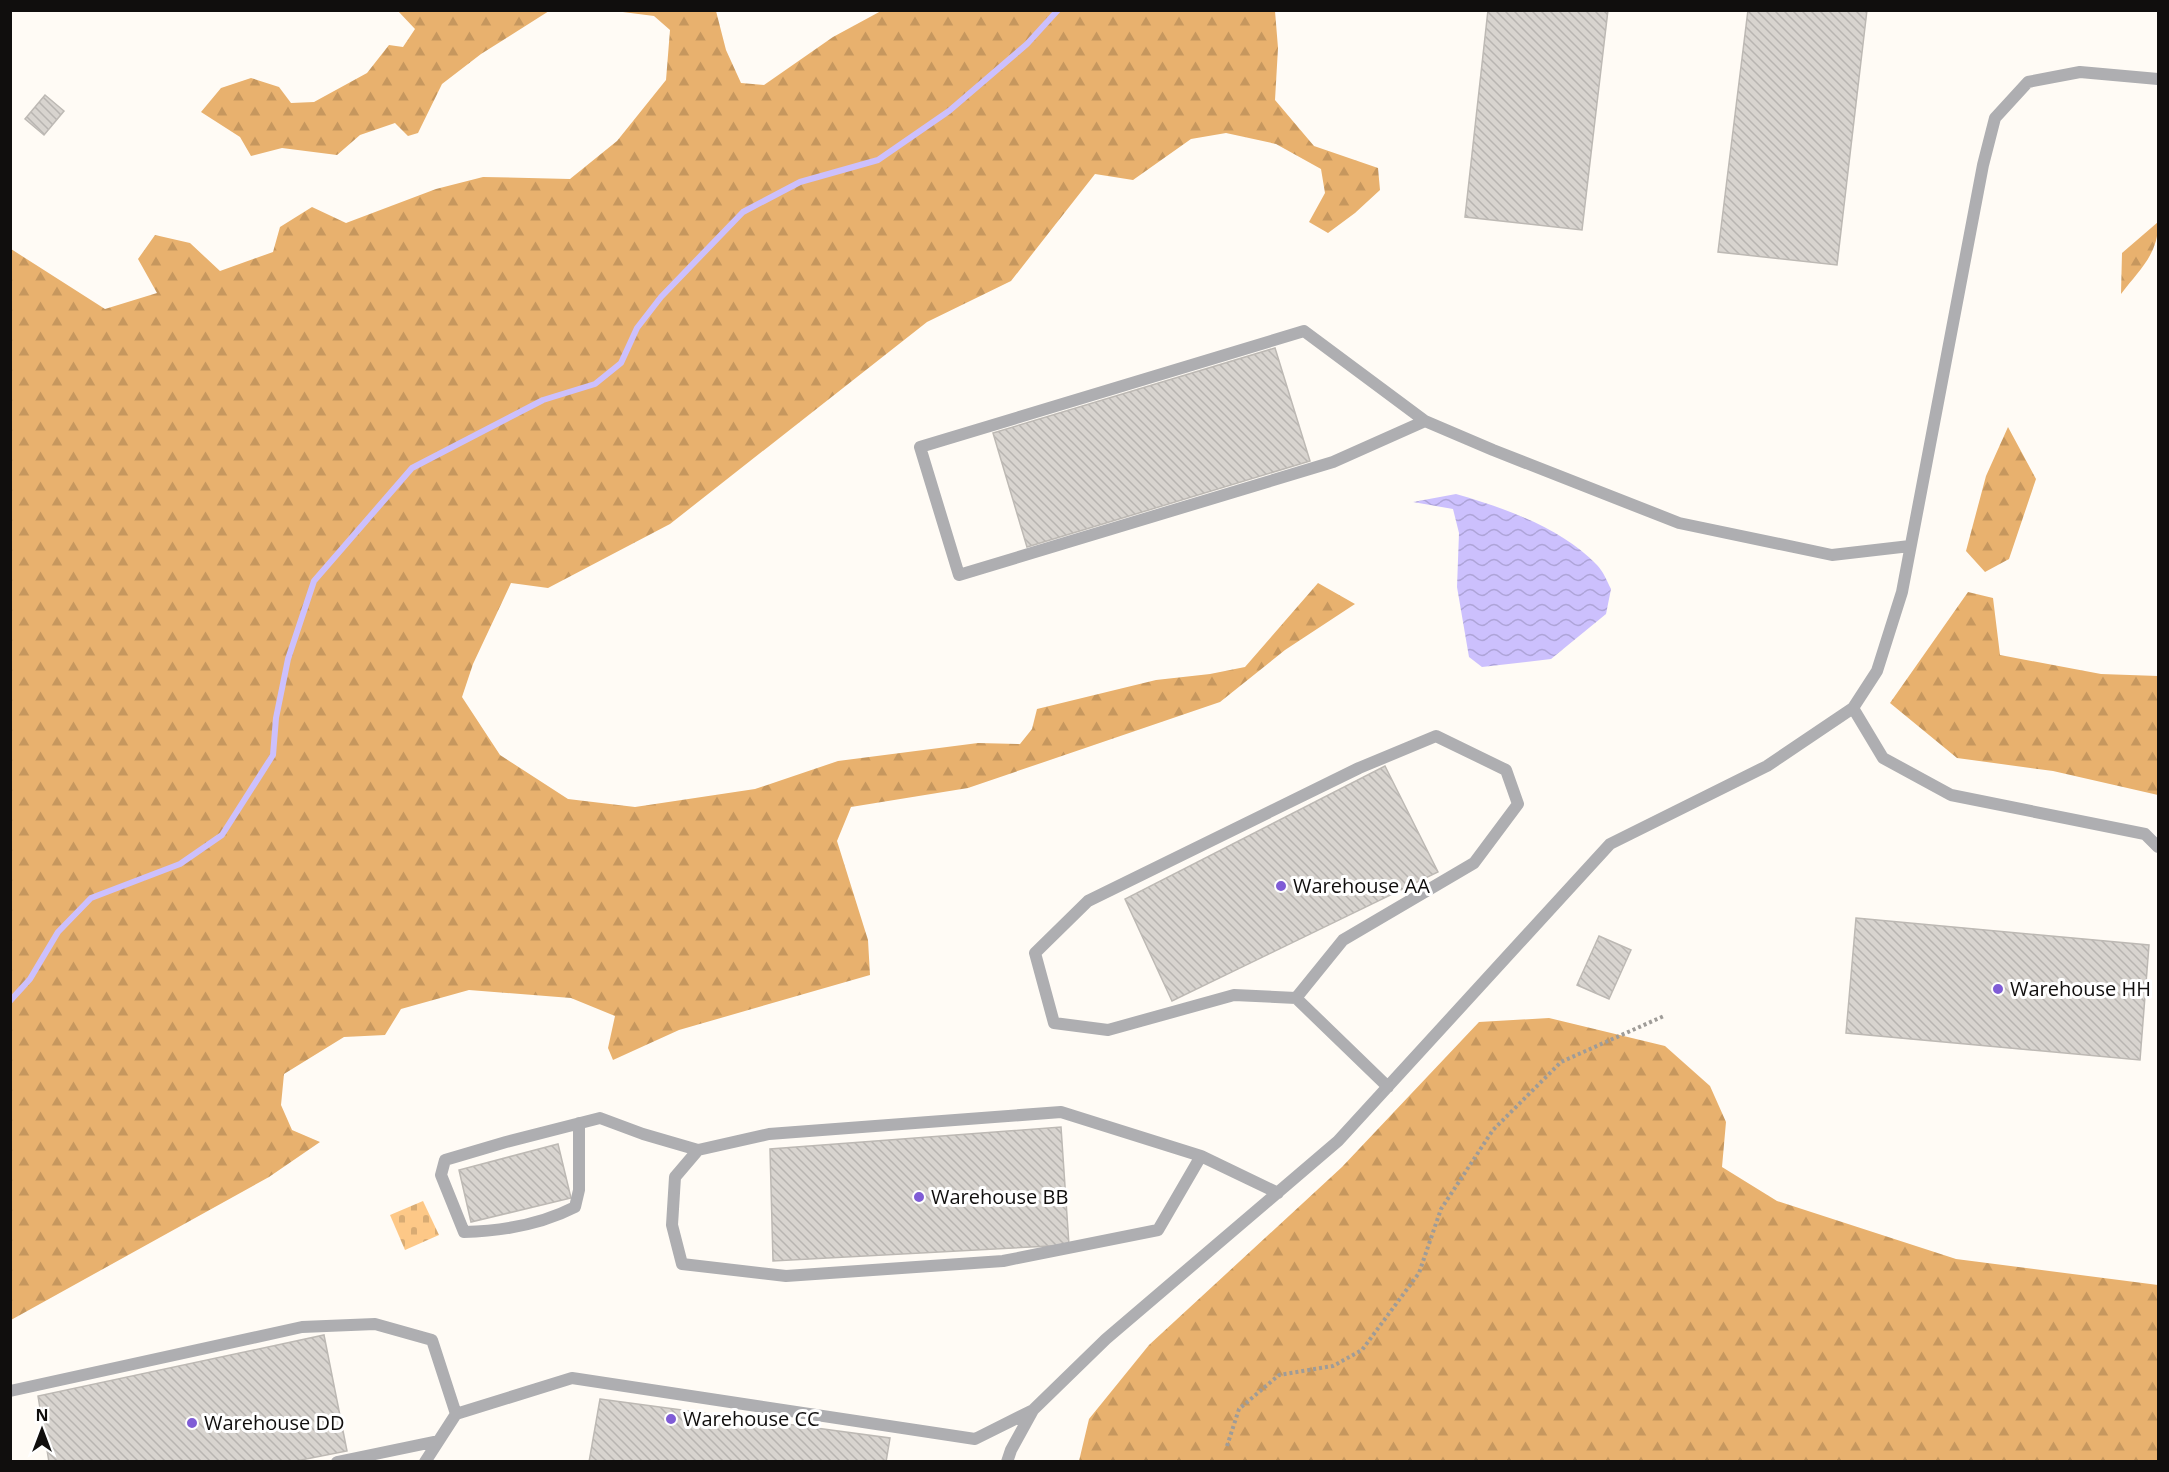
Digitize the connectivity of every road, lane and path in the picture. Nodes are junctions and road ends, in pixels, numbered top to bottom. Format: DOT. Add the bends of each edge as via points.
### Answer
graph roads {
  1 [pos="2158,79"];
  2 [pos="1425,421"];
  3 [pos="1911,546"];
  4 [pos="1853,708"];
  5 [pos="2158,847"];
  6 [pos="1296,998"];
  7 [pos="1664,1016"];
  8 [pos="1388,1087"];
  9 [pos="579,1123"];
  10 [pos="698,1150"];
  11 [pos="1201,1156"];
  12 [pos="1278,1193"];
  13 [pos="10,1391"];
  14 [pos="1033,1410"];
  15 [pos="456,1414"];
  16 [pos="438,1441"];
  17 [pos="1227,1446"];
  18 [pos="337,1461"];
  19 [pos="425,1461"];
  20 [pos="1007,1461"];
  1 -- 3 [label="lane" via="2080,72 2028,82 1995,118"];
  2 -- 2 [label="lane" via="1304,332 920,447 959,575 1333,462"];
  2 -- 3 [label="lane" via="1679,523 1832,555"];
  3 -- 4 [label="lane" via="1902,592 1877,671"];
  4 -- 5 [label="lane" via="1883,758 1951,795 2145,834"];
  4 -- 8 [label="lane" via="1767,766 1610,844"];
  6 -- 6 [label="lane" via="1234,995 1108,1030 1054,1023 1035,953 1088,901 1359,768 1436,736 1506,770 1518,804 1474,863 1343,940"];
  6 -- 8 [label="lane"];
  7 -- 17 [label="path" via="1561,1062 1492,1130 1441,1209 1419,1273 1362,1350 1333,1366 1279,1375 1239,1409"];
  8 -- 12 [label="lane" via="1338,1141"];
  9 -- 9 [label="lane" via="445,1160 441,1175 464,1232 496,1231 560,1215 575,1207 579,1190"];
  9 -- 10 [label="lane" via="600,1118"];
  10 -- 11 [label="lane" via="769,1134 1061,1112"];
  10 -- 11 [label="lane" via="675,1176 672,1225 682,1263 786,1276 1002,1262 1158,1230"];
  11 -- 12 [label="lane"];
  12 -- 14 [label="lane" via="1106,1339"];
  13 -- 15 [label="lane" via="302,1327 375,1324 432,1340"];
  14 -- 15 [label="lane" via="975,1439 572,1378"];
  14 -- 20 [label="lane"];
  15 -- 16 [label="lane"];
  16 -- 18 [label="lane"];
  16 -- 19 [label="lane"];
}
